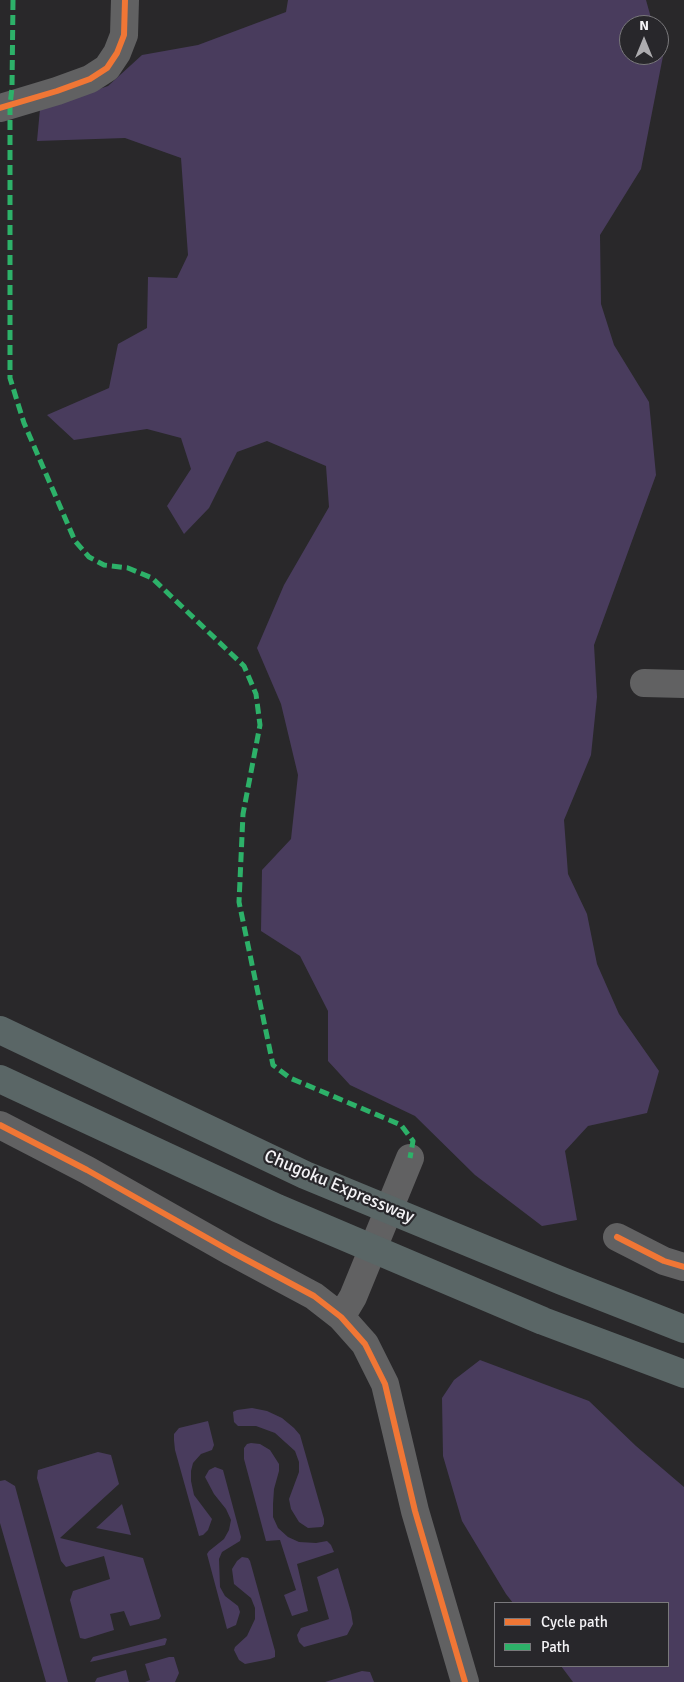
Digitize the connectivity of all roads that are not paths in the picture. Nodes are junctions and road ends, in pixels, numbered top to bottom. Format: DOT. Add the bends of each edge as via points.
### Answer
graph roads {
  1 [pos="124,0"];
  2 [pos="0,108"];
  3 [pos="644,684"];
  4 [pos="684,684"];
  5 [pos="0,1030"];
  6 [pos="0,1079"];
  7 [pos="0,1125"];
  8 [pos="410,1158"];
  9 [pos="616,1237"];
  10 [pos="684,1267"];
  11 [pos="347,1307"];
  12 [pos="684,1329"];
  13 [pos="684,1374"];
  14 [pos="465,1682"];
  1 -- 2 [label="street" via="124,35 107,68 90,79"];
  3 -- 4 [label="street"];
  5 -- 12 [label="highway, Chugoku Expressway" via="305,1174 552,1278"];
  6 -- 13 [label="highway" via="277,1208 544,1321"];
  7 -- 11 [label="street" via="314,1296"];
  8 -- 11 [label="street"];
  9 -- 10 [label="street" via="664,1261"];
  11 -- 14 [label="street" via="385,1384 416,1511"];
}
